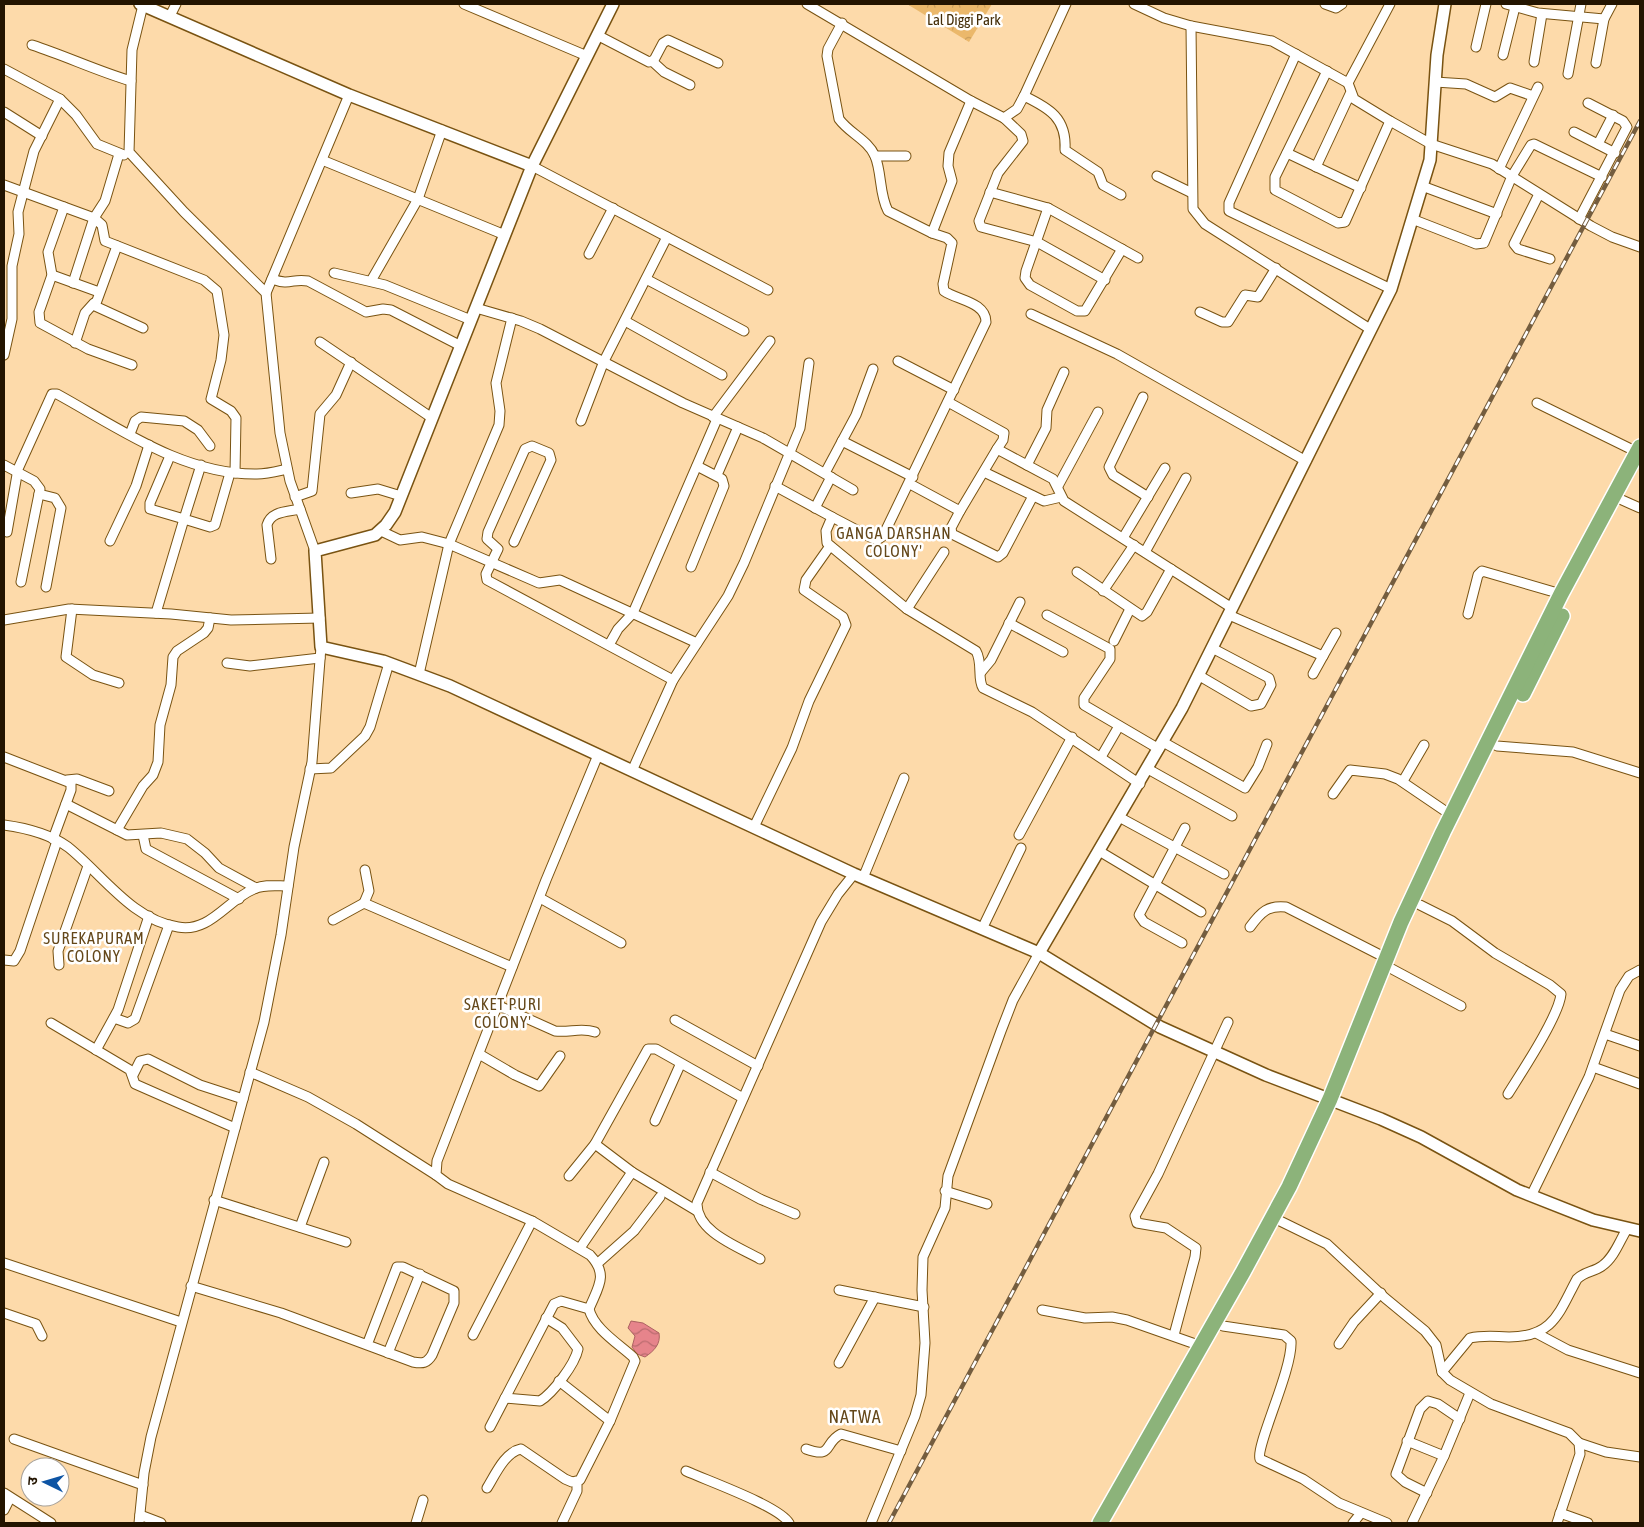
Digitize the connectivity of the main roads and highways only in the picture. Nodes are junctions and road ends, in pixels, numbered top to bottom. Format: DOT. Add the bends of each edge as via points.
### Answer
graph roads {
  1 [pos="1639,455"];
  2 [pos="1389,963"];
  3 [pos="1334,1101"];
  4 [pos="1100,1523"];
  5 [pos="1109,1523"];
  1 -- 2 [label="highway" via="1622,500"];
  1 -- 2 [label="highway" via="1561,594 1451,815"];
  2 -- 3 [label="highway"];
  3 -- 4 [label="highway"];
  3 -- 5 [label="highway" via="1313,1158 1280,1221"];
}
